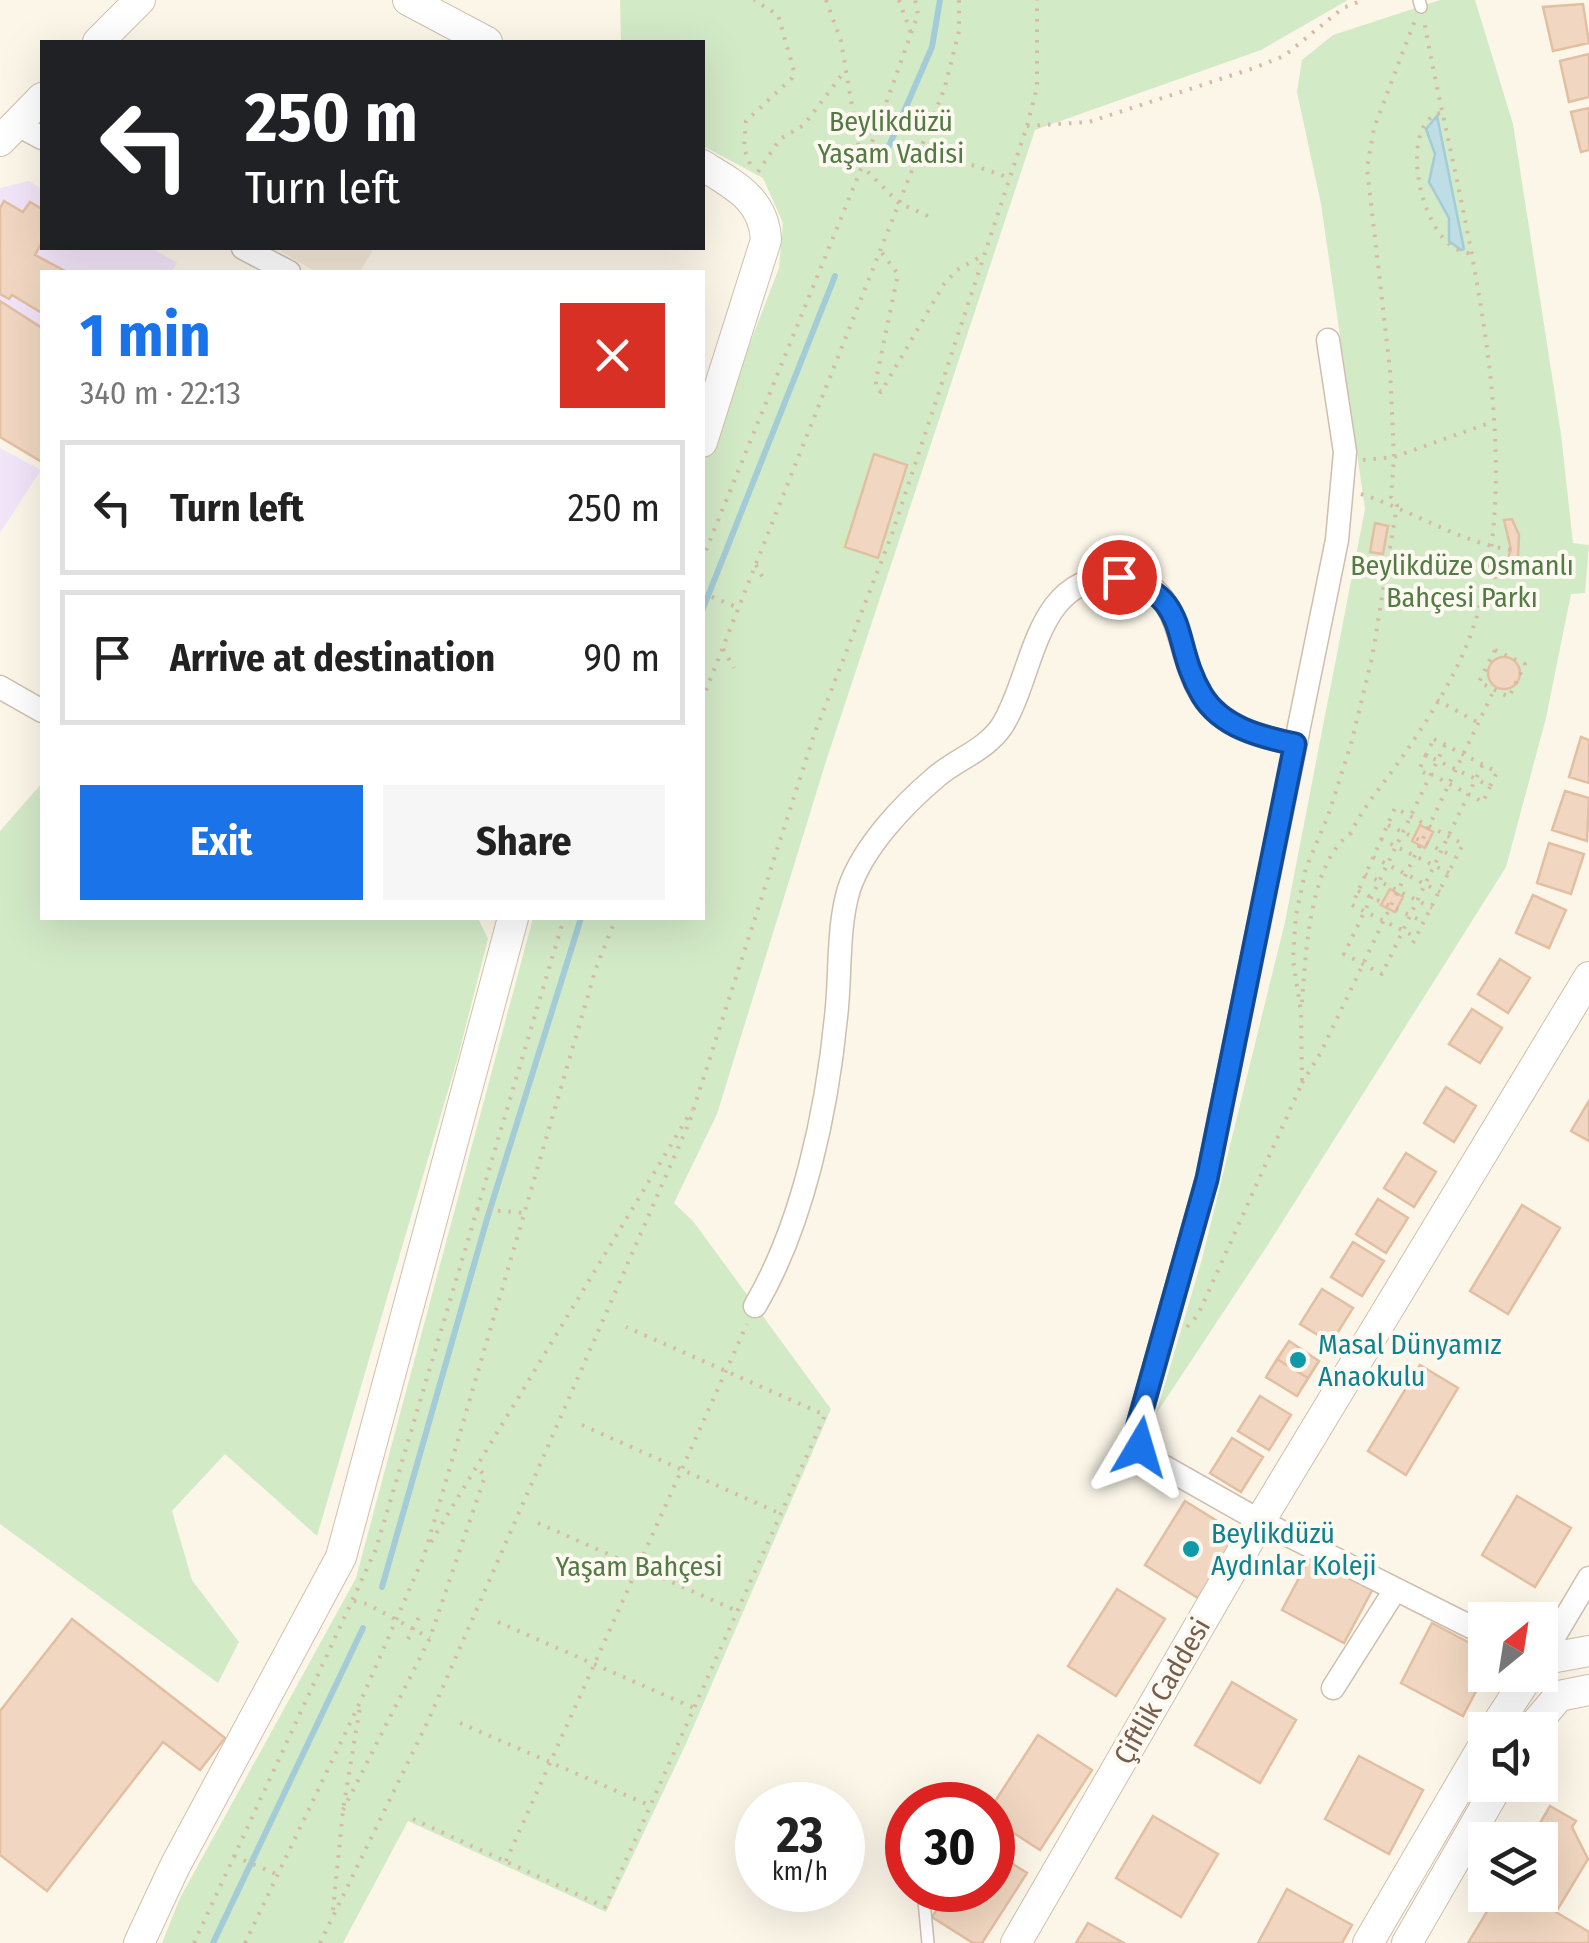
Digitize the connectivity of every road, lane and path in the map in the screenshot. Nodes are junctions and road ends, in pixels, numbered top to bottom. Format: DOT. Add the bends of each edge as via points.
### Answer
graph roads {
  1 [pos="140,0"];
  2 [pos="408,0"];
  3 [pos="754,0"];
  4 [pos="826,0"];
  5 [pos="899,0"];
  6 [pos="916,0"];
  7 [pos="959,0"];
  8 [pos="1037,0"];
  9 [pos="1363,0"];
  10 [pos="1420,3"];
  11 [pos="911,34"];
  12 [pos="100,40"];
  13 [pos="482,40"];
  14 [pos="844,72"];
  15 [pos="40,101"];
  16 [pos="1440,112"];
  17 [pos="1027,126"];
  18 [pos="20,134"];
  19 [pos="922,148"];
  20 [pos="750,164"];
  21 [pos="862,166"];
  22 [pos="705,167"];
  23 [pos="754,177"];
  24 [pos="1010,178"];
  25 [pos="899,203"];
  26 [pos="928,216"];
  27 [pos="247,250"];
  28 [pos="882,253"];
  29 [pos="1469,253"];
  30 [pos="981,256"];
  31 [pos="285,270"];
  32 [pos="1328,340"];
  33 [pos="1493,422"];
  34 [pos="705,433"];
  35 [pos="1394,456"];
  36 [pos="1358,461"];
  37 [pos="1341,488"];
  38 [pos="1397,506"];
  39 [pos="1490,547"];
  40 [pos="1511,550"];
  41 [pos="705,553"];
  42 [pos="756,564"];
  43 [pos="765,582"];
  44 [pos="705,594"];
  45 [pos="739,608"];
  46 [pos="723,649"];
  47 [pos="734,668"];
  48 [pos="0,687"];
  49 [pos="1494,690"];
  50 [pos="705,693"];
  51 [pos="1438,700"];
  52 [pos="40,709"];
  53 [pos="1478,723"];
  54 [pos="1295,744"];
  55 [pos="1445,745"];
  56 [pos="1463,754"];
  57 [pos="1426,755"];
  58 [pos="1438,761"];
  59 [pos="1483,764"];
  60 [pos="1456,769"];
  61 [pos="1431,775"];
  62 [pos="1476,779"];
  63 [pos="1449,784"];
  64 [pos="1490,786"];
  65 [pos="1468,794"];
  66 [pos="1411,816"];
  67 [pos="1388,825"];
  68 [pos="1429,826"];
  69 [pos="1404,832"];
  70 [pos="1448,836"];
  71 [pos="1381,839"];
  72 [pos="1422,841"];
  73 [pos="1396,846"];
  74 [pos="1441,850"];
  75 [pos="1414,856"];
  76 [pos="1373,857"];
  77 [pos="1456,858"];
  78 [pos="1388,865"];
  79 [pos="1434,866"];
  80 [pos="1449,873"];
  81 [pos="1365,874"];
  82 [pos="1406,874"];
  83 [pos="1379,882"];
  84 [pos="1425,884"];
  85 [pos="1358,891"];
  86 [pos="1398,891"];
  87 [pos="1440,892"];
  88 [pos="1372,897"];
  89 [pos="1417,900"];
  90 [pos="1391,906"];
  91 [pos="1432,908"];
  92 [pos="1365,911"];
  93 [pos="1410,915"];
  94 [pos="512,920"];
  95 [pos="615,920"];
  96 [pos="1384,920"];
  97 [pos="1424,922"];
  98 [pos="1404,930"];
  99 [pos="1363,964"];
  100 [pos="1589,977"];
  101 [pos="1301,1012"];
  102 [pos="1302,1083"];
  103 [pos="697,1102"];
  104 [pos="480,1190"];
  105 [pos="525,1213"];
  106 [pos="755,1306"];
  107 [pos="626,1327"];
  108 [pos="1180,1333"];
  109 [pos="724,1372"];
  110 [pos="582,1425"];
  111 [pos="476,1466"];
  112 [pos="680,1468"];
  113 [pos="781,1514"];
  114 [pos="1260,1521"];
  115 [pos="538,1523"];
  116 [pos="424,1556"];
  117 [pos="636,1566"];
  118 [pos="1589,1578"];
  119 [pos="1395,1590"];
  120 [pos="354,1601"];
  121 [pos="738,1610"];
  122 [pos="419,1617"];
  123 [pos="397,1621"];
  124 [pos="498,1622"];
  125 [pos="1468,1626"];
  126 [pos="414,1628"];
  127 [pos="1558,1629"];
  128 [pos="430,1638"];
  129 [pos="408,1639"];
  130 [pos="1589,1651"];
  131 [pos="1558,1656"];
  132 [pos="593,1664"];
  133 [pos="1332,1688"];
  134 [pos="1574,1693"];
  135 [pos="362,1698"];
  136 [pos="694,1708"];
  137 [pos="1551,1712"];
  138 [pos="460,1723"];
  139 [pos="549,1763"];
  140 [pos="1468,1773"];
  141 [pos="1488,1802"];
  142 [pos="651,1806"];
  143 [pos="343,1810"];
  144 [pos="413,1819"];
  145 [pos="234,1856"];
  146 [pos="506,1861"];
  147 [pos="277,1875"];
  148 [pos="924,1912"];
  149 [pos="333,1915"];
  150 [pos="139,1943"];
  151 [pos="245,1943"];
  152 [pos="320,1943"];
  153 [pos="928,1943"];
  154 [pos="1016,1943"];
  155 [pos="1368,1943"];
  156 [pos="1407,1943"];
  1 -- 12 [label="street"];
  2 -- 13 [label="street"];
  3 -- 20 [label="path" via="778,15 794,72 746,120"];
  4 -- 14 [label="path"];
  5 -- 11 [label="path"];
  6 -- 11 [label="path"];
  7 -- 19 [label="path" via="960,31"];
  8 -- 17 [label="path" via="1037,86"];
  9 -- 17 [label="path" via="1343,8 1284,56 1254,68 1089,122"];
  10 -- 16 [label="path"];
  10 -- 35 [label="path" via="1374,128 1368,168"];
  11 -- 21 [label="path"];
  14 -- 20 [label="path" via="804,126 780,139 755,175"];
  14 -- 21 [label="path"];
  15 -- 18 [label="street"];
  16 -- 29 [label="path"];
  16 -- 29 [label="path" via="1422,129 1419,183 1442,238 1456,252"];
  17 -- 24 [label="path"];
  19 -- 24 [label="path"];
  19 -- 25 [label="path"];
  20 -- 23 [label="path"];
  21 -- 25 [label="path"];
  21 -- 41 [label="path"];
  22 -- 34 [label="street" via="758,205 766,240"];
  24 -- 30 [label="path"];
  25 -- 26 [label="path"];
  25 -- 28 [label="path"];
  27 -- 31 [label="street"];
  28 -- 30 [label="path" via="898,274 876,380 881,392 944,284"];
  28 -- 42 [label="path"];
  29 -- 33 [label="path"];
  30 -- 103 [label="path" via="892,534 814,736"];
  32 -- 37 [label="street" via="1345,452"];
  33 -- 35 [label="path"];
  33 -- 39 [label="path"];
  35 -- 36 [label="path"];
  35 -- 38 [label="path" via="1391,497"];
  37 -- 38 [label="path"];
  37 -- 54 [label="street" via="1338,540"];
  38 -- 39 [label="path"];
  38 -- 101 [label="path" via="1352,744 1306,868 1296,916 1293,960"];
  39 -- 40 [label="path"];
  39 -- 51 [label="path" via="1473,629"];
  42 -- 43 [label="path"];
  42 -- 45 [label="path"];
  44 -- 45 [label="path"];
  45 -- 46 [label="path"];
  46 -- 47 [label="path"];
  46 -- 50 [label="path"];
  48 -- 52 [label="street"];
  49 -- 49 [label="path" via="1479,682 1495,650 1525,664 1509,697"];
  49 -- 53 [label="path"];
  51 -- 53 [label="path"];
  51 -- 101 [label="path" via="1352,833 1338,843 1325,872 1313,904"];
  53 -- 56 [label="path"];
  54 -- 106 [label="street" via="1257,736 1202,696 1166,600 1146,584 1097,580 1060,599 1032,645 1001,728 937,776 890,823 850,888 822,1116 778,1266"];
  54 -- 114 [label="street" via="1207,1179 1136,1432 1154,1461"];
  55 -- 56 [label="path"];
  55 -- 57 [label="path" via="1434,739"];
  55 -- 58 [label="path"];
  56 -- 59 [label="path"];
  56 -- 60 [label="path"];
  57 -- 58 [label="path"];
  57 -- 61 [label="path" via="1419,770"];
  58 -- 60 [label="path"];
  58 -- 61 [label="path"];
  59 -- 62 [label="path"];
  59 -- 64 [label="path" via="1497,772"];
  60 -- 62 [label="path"];
  60 -- 63 [label="path"];
  61 -- 63 [label="path"];
  61 -- 66 [label="path"];
  62 -- 64 [label="path"];
  62 -- 65 [label="path"];
  63 -- 65 [label="path"];
  63 -- 68 [label="path"];
  64 -- 65 [label="path" via="1484,802"];
  65 -- 70 [label="path"];
  66 -- 67 [label="path" via="1395,808"];
  66 -- 68 [label="path"];
  66 -- 69 [label="path"];
  67 -- 69 [label="path"];
  67 -- 71 [label="path"];
  68 -- 70 [label="path"];
  68 -- 72 [label="path"];
  69 -- 72 [label="path"];
  69 -- 73 [label="path"];
  70 -- 74 [label="path"];
  70 -- 77 [label="path" via="1463,844"];
  71 -- 73 [label="path"];
  71 -- 76 [label="path"];
  72 -- 74 [label="path"];
  72 -- 75 [label="path"];
  73 -- 75 [label="path"];
  73 -- 78 [label="path"];
  74 -- 77 [label="path"];
  74 -- 79 [label="path"];
  75 -- 79 [label="path"];
  75 -- 82 [label="path"];
  76 -- 78 [label="path"];
  76 -- 81 [label="path"];
  77 -- 80 [label="path"];
  78 -- 82 [label="path"];
  78 -- 83 [label="path"];
  79 -- 80 [label="path"];
  79 -- 84 [label="path"];
  80 -- 87 [label="path"];
  81 -- 83 [label="path"];
  81 -- 85 [label="path"];
  82 -- 84 [label="path"];
  82 -- 86 [label="path"];
  83 -- 86 [label="path"];
  83 -- 88 [label="path"];
  84 -- 87 [label="path"];
  84 -- 89 [label="path"];
  85 -- 88 [label="path"];
  85 -- 92 [label="path" via="1352,905"];
  86 -- 89 [label="path"];
  86 -- 90 [label="path"];
  87 -- 91 [label="path"];
  88 -- 90 [label="path"];
  88 -- 92 [label="path"];
  89 -- 91 [label="path"];
  89 -- 93 [label="path"];
  90 -- 93 [label="path"];
  90 -- 96 [label="path"];
  91 -- 97 [label="path"];
  92 -- 96 [label="path"];
  92 -- 99 [label="path" via="1344,954"];
  93 -- 97 [label="path"];
  93 -- 98 [label="path"];
  94 -- 150 [label="street" via="341,1557"];
  95 -- 105 [label="path"];
  96 -- 98 [label="path"];
  96 -- 99 [label="path"];
  97 -- 98 [label="path" via="1414,940"];
  98 -- 99 [label="path" via="1382,974"];
  99 -- 102 [label="path"];
  100 -- 114 [label="street, Çiftlik Caddesi"];
  101 -- 102 [label="path"];
  102 -- 108 [label="path" via="1198,1315"];
  103 -- 111 [label="path"];
  103 -- 149 [label="path" via="428,1721"];
  104 -- 105 [label="path" via="477,1211"];
  105 -- 116 [label="path"];
  106 -- 109 [label="path"];
  107 -- 109 [label="path"];
  109 -- 112 [label="path"];
  109 -- 113 [label="path" via="825,1414"];
  110 -- 112 [label="path"];
  111 -- 116 [label="path"];
  111 -- 128 [label="path" via="485,1476"];
  112 -- 113 [label="path"];
  112 -- 117 [label="path"];
  113 -- 121 [label="path"];
  114 -- 119 [label="street"];
  114 -- 154 [label="street, Çiftlik Caddesi"];
  115 -- 117 [label="path"];
  116 -- 123 [label="path"];
  117 -- 121 [label="path"];
  117 -- 132 [label="path"];
  118 -- 127 [label="street"];
  119 -- 125 [label="street"];
  119 -- 133 [label="street"];
  120 -- 123 [label="path"];
  121 -- 136 [label="path"];
  122 -- 126 [label="path"];
  123 -- 126 [label="path"];
  123 -- 135 [label="path"];
  124 -- 132 [label="path"];
  126 -- 128 [label="path"];
  126 -- 129 [label="path"];
  128 -- 143 [label="path"];
  130 -- 131 [label="street"];
  132 -- 136 [label="path"];
  132 -- 139 [label="path"];
  134 -- 137 [label="street"];
  135 -- 143 [label="path"];
  135 -- 147 [label="path"];
  136 -- 142 [label="path"];
  138 -- 139 [label="path"];
  139 -- 142 [label="path"];
  139 -- 146 [label="path"];
  140 -- 155 [label="street"];
  141 -- 156 [label="street"];
  142 -- 146 [label="path" via="606,1907"];
  143 -- 149 [label="path"];
  144 -- 146 [label="path"];
  145 -- 147 [label="path"];
  147 -- 151 [label="path"];
  148 -- 153 [label="lane"];
  149 -- 152 [label="path"];
}
